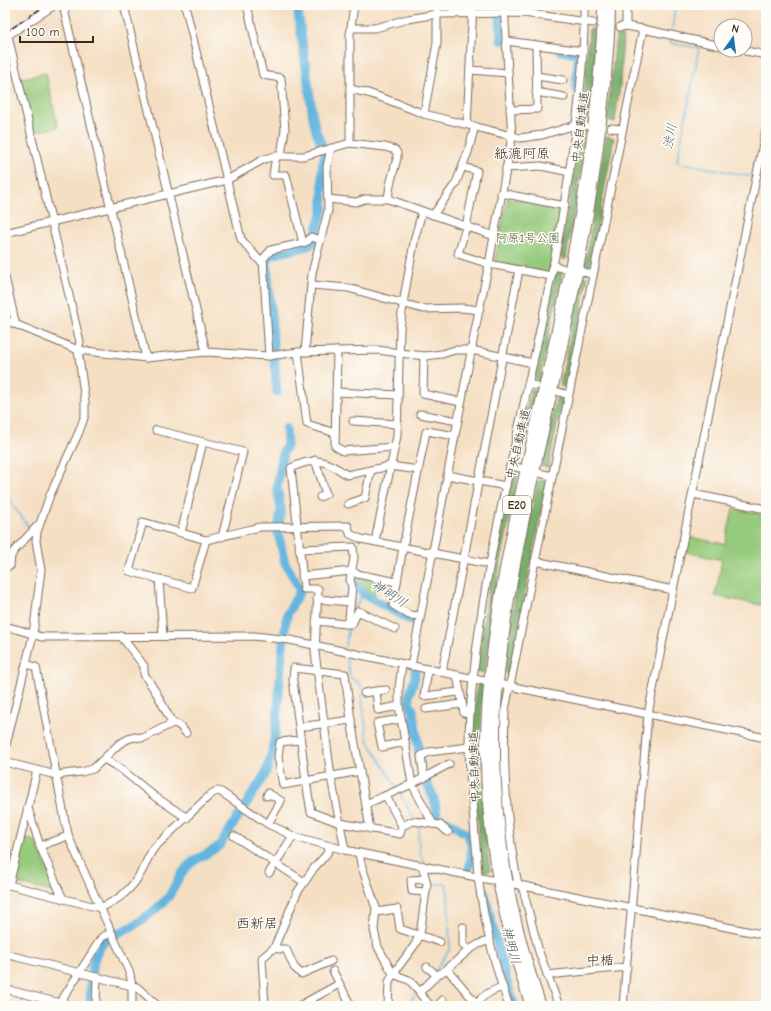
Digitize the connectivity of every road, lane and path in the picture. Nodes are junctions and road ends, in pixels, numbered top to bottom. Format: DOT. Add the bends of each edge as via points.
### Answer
graph roads {
  1 [pos="55,5"];
  2 [pos="63,5"];
  3 [pos="124,5"];
  4 [pos="185,5"];
  5 [pos="246,5"];
  6 [pos="354,5"];
  7 [pos="437,5"];
  8 [pos="473,5"];
  9 [pos="584,5"];
  10 [pos="603,5"];
  11 [pos="610,5"];
  12 [pos="626,5"];
  13 [pos="504,9"];
  14 [pos="473,13"];
  15 [pos="436,14"];
  16 [pos="584,21"];
  17 [pos="593,23"];
  18 [pos="351,28"];
  19 [pos="642,29"];
  20 [pos="6,37"];
  21 [pos="506,41"];
  22 [pos="713,44"];
  23 [pos="536,45"];
  24 [pos="583,51"];
  25 [pos="753,52"];
  26 [pos="766,55"];
  27 [pos="470,70"];
  28 [pos="508,73"];
  29 [pos="536,76"];
  30 [pos="563,80"];
  31 [pos="350,89"];
  32 [pos="536,92"];
  33 [pos="564,97"];
  34 [pos="510,110"];
  35 [pos="424,114"];
  36 [pos="467,124"];
  37 [pos="576,125"];
  38 [pos="475,126"];
  39 [pos="585,126"];
  40 [pos="611,128"];
  41 [pos="622,129"];
  42 [pos="766,129"];
  43 [pos="512,137"];
  44 [pos="350,143"];
  45 [pos="331,148"];
  46 [pos="278,155"];
  47 [pos="463,167"];
  48 [pos="506,168"];
  49 [pos="570,172"];
  50 [pos="227,180"];
  51 [pos="169,193"];
  52 [pos="501,193"];
  53 [pos="328,199"];
  54 [pos="388,199"];
  55 [pos="565,206"];
  56 [pos="111,207"];
  57 [pos="422,212"];
  58 [pos="433,215"];
  59 [pos="52,222"];
  60 [pos="466,227"];
  61 [pos="5,233"];
  62 [pos="494,236"];
  63 [pos="321,240"];
  64 [pos="303,243"];
  65 [pos="263,263"];
  66 [pos="489,264"];
  67 [pos="553,266"];
  68 [pos="562,268"];
  69 [pos="519,270"];
  70 [pos="584,272"];
  71 [pos="593,275"];
  72 [pos="551,276"];
  73 [pos="5,277"];
  74 [pos="312,285"];
  75 [pos="403,304"];
  76 [pos="479,310"];
  77 [pos="5,320"];
  78 [pos="14,324"];
  79 [pos="78,350"];
  80 [pos="471,350"];
  81 [pos="338,351"];
  82 [pos="206,352"];
  83 [pos="302,352"];
  84 [pos="399,353"];
  85 [pos="272,355"];
  86 [pos="424,356"];
  87 [pos="502,357"];
  88 [pos="146,358"];
  89 [pos="533,363"];
  90 [pos="528,384"];
  91 [pos="536,386"];
  92 [pos="336,392"];
  93 [pos="559,392"];
  94 [pos="398,395"];
  95 [pos="568,395"];
  96 [pos="461,402"];
  97 [pos="420,414"];
  98 [pos="354,421"];
  99 [pos="458,421"];
  100 [pos="397,424"];
  101 [pos="156,430"];
  102 [pos="335,433"];
  103 [pos="455,436"];
  104 [pos="203,442"];
  105 [pos="394,447"];
  106 [pos="315,460"];
  107 [pos="390,466"];
  108 [pos="510,466"];
  109 [pos="520,468"];
  110 [pos="371,470"];
  111 [pos="418,470"];
  112 [pos="539,473"];
  113 [pos="447,475"];
  114 [pos="552,476"];
  115 [pos="478,481"];
  116 [pos="506,486"];
  117 [pos="693,494"];
  118 [pos="320,496"];
  119 [pos="348,504"];
  120 [pos="766,509"];
  121 [pos="39,523"];
  122 [pos="297,526"];
  123 [pos="181,533"];
  124 [pos="222,537"];
  125 [pos="206,540"];
  126 [pos="375,541"];
  127 [pos="403,547"];
  128 [pos="299,549"];
  129 [pos="433,553"];
  130 [pos="463,559"];
  131 [pos="535,560"];
  132 [pos="489,564"];
  133 [pos="5,568"];
  134 [pos="352,571"];
  135 [pos="302,576"];
  136 [pos="160,579"];
  137 [pos="397,582"];
  138 [pos="673,590"];
  139 [pos="317,599"];
  140 [pos="350,602"];
  141 [pos="420,616"];
  142 [pos="316,621"];
  143 [pos="346,624"];
  144 [pos="5,627"];
  145 [pos="395,628"];
  146 [pos="33,635"];
  147 [pos="121,636"];
  148 [pos="163,636"];
  149 [pos="316,646"];
  150 [pos="26,664"];
  151 [pos="402,664"];
  152 [pos="411,666"];
  153 [pos="428,670"];
  154 [pos="318,671"];
  155 [pos="442,672"];
  156 [pos="456,675"];
  157 [pos="473,679"];
  158 [pos="484,681"];
  159 [pos="507,686"];
  160 [pos="386,690"];
  161 [pos="376,692"];
  162 [pos="459,692"];
  163 [pos="364,693"];
  164 [pos="461,704"];
  165 [pos="399,706"];
  166 [pos="426,708"];
  167 [pos="648,714"];
  168 [pos="470,716"];
  169 [pos="401,719"];
  170 [pos="351,720"];
  171 [pos="173,723"];
  172 [pos="324,723"];
  173 [pos="299,727"];
  174 [pos="186,733"];
  175 [pos="766,738"];
  176 [pos="300,740"];
  177 [pos="404,742"];
  178 [pos="469,747"];
  179 [pos="5,749"];
  180 [pos="104,759"];
  181 [pos="5,762"];
  182 [pos="449,764"];
  183 [pos="37,770"];
  184 [pos="360,771"];
  185 [pos="56,775"];
  186 [pos="331,777"];
  187 [pos="424,778"];
  188 [pos="306,782"];
  189 [pos="412,784"];
  190 [pos="267,796"];
  191 [pos="386,796"];
  192 [pos="366,804"];
  193 [pos="28,808"];
  194 [pos="187,818"];
  195 [pos="340,822"];
  196 [pos="268,824"];
  197 [pos="433,824"];
  198 [pos="402,826"];
  199 [pos="370,829"];
  200 [pos="448,832"];
  201 [pos="68,836"];
  202 [pos="234,836"];
  203 [pos="293,836"];
  204 [pos="40,846"];
  205 [pos="331,847"];
  206 [pos="345,850"];
  207 [pos="359,853"];
  208 [pos="275,862"];
  209 [pos="422,865"];
  210 [pos="269,873"];
  211 [pos="478,878"];
  212 [pos="425,879"];
  213 [pos="491,880"];
  214 [pos="304,882"];
  215 [pos="517,884"];
  216 [pos="7,885"];
  217 [pos="426,892"];
  218 [pos="63,899"];
  219 [pos="100,908"];
  220 [pos="632,909"];
  221 [pos="376,912"];
  222 [pos="463,927"];
  223 [pos="111,933"];
  224 [pos="420,935"];
  225 [pos="766,935"];
  226 [pos="490,940"];
  227 [pos="440,942"];
  228 [pos="274,948"];
  229 [pos="469,950"];
  230 [pos="5,954"];
  231 [pos="331,960"];
  232 [pos="427,967"];
  233 [pos="627,967"];
  234 [pos="447,969"];
  235 [pos="333,971"];
  236 [pos="79,972"];
  237 [pos="393,974"];
  238 [pos="547,975"];
  239 [pos="436,976"];
  240 [pos="97,977"];
  241 [pos="339,984"];
  242 [pos="132,986"];
  243 [pos="503,987"];
  244 [pos="5,989"];
  245 [pos="420,992"];
  246 [pos="443,1000"];
  247 [pos="60,1004"];
  248 [pos="72,1006"];
  249 [pos="96,1006"];
  250 [pos="132,1006"];
  251 [pos="158,1006"];
  252 [pos="265,1006"];
  253 [pos="299,1006"];
  254 [pos="351,1006"];
  255 [pos="388,1006"];
  256 [pos="431,1006"];
  257 [pos="437,1006"];
  258 [pos="509,1006"];
  259 [pos="531,1006"];
  260 [pos="541,1006"];
  261 [pos="559,1006"];
  262 [pos="623,1006"];
  1 -- 20 [label="street"];
  2 -- 56 [label="street"];
  3 -- 51 [label="street"];
  4 -- 50 [label="street"];
  5 -- 46 [label="street" via="263,75 281,78 285,130"];
  6 -- 18 [label="street"];
  7 -- 15 [label="street"];
  8 -- 14 [label="street"];
  9 -- 16 [label="street"];
  10 -- 259 [label="highway, 中央自動車道 / E20" via="592,142 583,198 562,309 508,550 496,622 488,699 486,774 493,851 504,916"];
  11 -- 260 [label="highway, 中央自動車道 / E20" via="607,74 591,199 570,310 517,551 505,624 497,700 495,772 501,842 512,909"];
  12 -- 19 [label="street" via="623,26"];
  13 -- 14 [label="street"];
  13 -- 16 [label="street"];
  13 -- 21 [label="street"];
  14 -- 15 [label="street"];
  14 -- 27 [label="street"];
  15 -- 18 [label="street" via="408,18 375,28"];
  15 -- 35 [label="street" via="437,43"];
  16 -- 17 [label="street"];
  16 -- 24 [label="street"];
  18 -- 31 [label="street"];
  19 -- 22 [label="street"];
  19 -- 41 [label="street"];
  20 -- 59 [label="street"];
  21 -- 23 [label="street"];
  21 -- 28 [label="street"];
  23 -- 24 [label="street"];
  23 -- 29 [label="street"];
  24 -- 37 [label="street" via="582,85"];
  25 -- 26 [label="street"];
  27 -- 28 [label="street"];
  27 -- 36 [label="street"];
  28 -- 34 [label="street"];
  29 -- 30 [label="street"];
  29 -- 32 [label="street"];
  31 -- 35 [label="street"];
  31 -- 44 [label="street"];
  32 -- 33 [label="street"];
  32 -- 34 [label="street" via="537,110"];
  34 -- 43 [label="street"];
  35 -- 36 [label="street"];
  36 -- 38 [label="street"];
  37 -- 39 [label="street"];
  37 -- 43 [label="street" via="542,135"];
  37 -- 49 [label="street"];
  38 -- 43 [label="street"];
  38 -- 47 [label="street"];
  40 -- 41 [label="street"];
  41 -- 71 [label="street"];
  42 -- 117 [label="street"];
  43 -- 48 [label="street"];
  44 -- 45 [label="street"];
  44 -- 54 [label="street" via="395,150 398,158"];
  45 -- 46 [label="street" via="304,156"];
  45 -- 53 [label="street" via="327,167"];
  46 -- 50 [label="street" via="264,159"];
  46 -- 64 [label="street" via="273,175 286,175"];
  47 -- 58 [label="street" via="456,183"];
  47 -- 60 [label="street" via="477,171"];
  48 -- 49 [label="street" via="541,166"];
  48 -- 52 [label="street"];
  49 -- 55 [label="street"];
  50 -- 51 [label="street"];
  50 -- 65 [label="street" via="241,239"];
  51 -- 56 [label="street"];
  51 -- 82 [label="street"];
  52 -- 55 [label="street"];
  52 -- 62 [label="street"];
  53 -- 54 [label="street" via="356,202 365,199"];
  53 -- 63 [label="street" via="328,211"];
  54 -- 57 [label="street"];
  55 -- 67 [label="street"];
  56 -- 59 [label="street"];
  56 -- 88 [label="street"];
  57 -- 58 [label="street"];
  57 -- 75 [label="street"];
  58 -- 60 [label="street"];
  59 -- 61 [label="street"];
  59 -- 79 [label="street" via="80,342"];
  60 -- 62 [label="street"];
  60 -- 66 [label="street" via="458,254"];
  62 -- 66 [label="street"];
  63 -- 64 [label="street" via="311,237"];
  63 -- 74 [label="street" via="312,273"];
  64 -- 65 [label="street" via="271,250"];
  65 -- 85 [label="street"];
  66 -- 69 [label="street"];
  66 -- 76 [label="street"];
  67 -- 68 [label="street"];
  67 -- 72 [label="street"];
  69 -- 72 [label="street"];
  69 -- 87 [label="street"];
  70 -- 71 [label="street"];
  71 -- 95 [label="street"];
  72 -- 89 [label="street"];
  73 -- 78 [label="street"];
  74 -- 75 [label="street" via="348,288"];
  74 -- 83 [label="street"];
  75 -- 76 [label="street" via="423,309"];
  75 -- 84 [label="street"];
  76 -- 80 [label="street"];
  77 -- 78 [label="street"];
  78 -- 79 [label="street"];
  79 -- 88 [label="street"];
  79 -- 121 [label="street" via="85,415"];
  80 -- 86 [label="street" via="455,350"];
  80 -- 87 [label="street"];
  80 -- 96 [label="street"];
  81 -- 83 [label="street"];
  81 -- 84 [label="street" via="377,350"];
  81 -- 92 [label="street"];
  82 -- 85 [label="street"];
  82 -- 88 [label="street"];
  83 -- 85 [label="street"];
  83 -- 102 [label="street" via="307,424"];
  84 -- 86 [label="street"];
  84 -- 94 [label="street"];
  86 -- 96 [label="street" via="423,394"];
  87 -- 89 [label="street"];
  87 -- 115 [label="street"];
  89 -- 90 [label="street"];
  90 -- 91 [label="street"];
  90 -- 108 [label="street"];
  92 -- 94 [label="street"];
  92 -- 102 [label="street"];
  93 -- 95 [label="street"];
  94 -- 100 [label="street"];
  95 -- 114 [label="street"];
  96 -- 99 [label="street"];
  97 -- 99 [label="street"];
  98 -- 100 [label="street"];
  99 -- 103 [label="street"];
  100 -- 105 [label="street"];
  101 -- 104 [label="street"];
  102 -- 105 [label="street" via="335,446 343,451"];
  103 -- 111 [label="street" via="427,431"];
  103 -- 113 [label="street"];
  104 -- 123 [label="street"];
  104 -- 124 [label="street" via="243,452"];
  105 -- 107 [label="street"];
  106 -- 110 [label="street" via="334,466 348,475"];
  106 -- 118 [label="street" via="326,494"];
  106 -- 122 [label="street" via="291,468"];
  107 -- 110 [label="street"];
  107 -- 111 [label="street"];
  107 -- 126 [label="street"];
  108 -- 109 [label="street"];
  108 -- 116 [label="street"];
  110 -- 119 [label="street" via="365,498"];
  111 -- 127 [label="street"];
  112 -- 114 [label="street"];
  113 -- 115 [label="street"];
  113 -- 129 [label="street"];
  114 -- 131 [label="street"];
  115 -- 116 [label="street"];
  115 -- 130 [label="street"];
  116 -- 132 [label="street"];
  117 -- 120 [label="street"];
  117 -- 138 [label="street"];
  121 -- 133 [label="street" via="14,551 10,566"];
  121 -- 146 [label="street" via="36,541 41,570"];
  122 -- 124 [label="street" via="260,527"];
  122 -- 126 [label="street" via="344,525 348,526 350,534"];
  122 -- 128 [label="street"];
  123 -- 125 [label="street"];
  123 -- 136 [label="street" via="143,522 129,570"];
  124 -- 125 [label="street"];
  125 -- 136 [label="street" via="192,588"];
  126 -- 127 [label="street"];
  127 -- 129 [label="street"];
  127 -- 137 [label="street"];
  128 -- 134 [label="street" via="354,547"];
  128 -- 135 [label="street"];
  129 -- 130 [label="street"];
  129 -- 141 [label="street"];
  130 -- 132 [label="street"];
  130 -- 155 [label="street"];
  131 -- 138 [label="street"];
  131 -- 159 [label="street"];
  132 -- 157 [label="street"];
  134 -- 135 [label="street"];
  134 -- 137 [label="street"];
  134 -- 140 [label="street"];
  135 -- 139 [label="street" via="304,589 318,589"];
  136 -- 148 [label="street"];
  137 -- 141 [label="street" via="393,605 409,614"];
  138 -- 167 [label="street"];
  139 -- 140 [label="street"];
  139 -- 142 [label="street"];
  140 -- 143 [label="street"];
  141 -- 152 [label="street"];
  142 -- 143 [label="street"];
  142 -- 149 [label="street"];
  143 -- 145 [label="street" via="352,624 358,611"];
  144 -- 146 [label="street"];
  146 -- 147 [label="street"];
  146 -- 150 [label="street"];
  147 -- 148 [label="street"];
  147 -- 171 [label="street" via="144,666 144,674"];
  148 -- 149 [label="street" via="254,636"];
  149 -- 151 [label="street"];
  149 -- 154 [label="street"];
  150 -- 179 [label="street"];
  150 -- 185 [label="street" via="36,667"];
  151 -- 152 [label="street"];
  151 -- 165 [label="street"];
  152 -- 153 [label="street"];
  153 -- 155 [label="street"];
  153 -- 162 [label="street" via="424,696"];
  154 -- 170 [label="street" via="345,674"];
  154 -- 172 [label="street"];
  154 -- 173 [label="street" via="294,668 293,680"];
  155 -- 156 [label="street"];
  156 -- 157 [label="street"];
  156 -- 162 [label="street"];
  157 -- 158 [label="street"];
  157 -- 168 [label="street"];
  159 -- 167 [label="street"];
  159 -- 215 [label="street" via="504,736 505,797 510,850"];
  160 -- 161 [label="street"];
  161 -- 163 [label="street"];
  161 -- 165 [label="street" via="378,710"];
  162 -- 164 [label="street"];
  164 -- 166 [label="street"];
  164 -- 168 [label="street" via="464,712"];
  165 -- 169 [label="street"];
  167 -- 175 [label="street"];
  167 -- 220 [label="street"];
  168 -- 178 [label="street"];
  169 -- 177 [label="street"];
  169 -- 177 [label="street" via="376,723 382,747"];
  170 -- 172 [label="street"];
  170 -- 184 [label="street"];
  171 -- 174 [label="street" via="179,725"];
  171 -- 180 [label="street" via="144,738 128,739"];
  172 -- 173 [label="street"];
  172 -- 186 [label="street"];
  173 -- 176 [label="street"];
  176 -- 188 [label="street"];
  176 -- 188 [label="street" via="280,742 278,757 283,784"];
  177 -- 189 [label="street"];
  178 -- 187 [label="street" via="429,752 421,756"];
  178 -- 211 [label="street"];
  180 -- 185 [label="street" via="93,769"];
  180 -- 194 [label="street" via="122,769 154,796"];
  181 -- 183 [label="street"];
  182 -- 187 [label="street"];
  183 -- 185 [label="street"];
  183 -- 193 [label="street"];
  184 -- 186 [label="street"];
  184 -- 192 [label="street"];
  185 -- 201 [label="street"];
  186 -- 188 [label="street"];
  186 -- 195 [label="street"];
  187 -- 189 [label="street"];
  188 -- 195 [label="street" via="311,812"];
  189 -- 191 [label="street"];
  189 -- 197 [label="street"];
  190 -- 196 [label="street" via="268,793 281,801"];
  191 -- 192 [label="street"];
  191 -- 198 [label="street"];
  192 -- 199 [label="street"];
  193 -- 204 [label="street"];
  193 -- 216 [label="street"];
  194 -- 196 [label="street" via="217,791"];
  194 -- 219 [label="street" via="151,852 130,888 114,902"];
  195 -- 199 [label="street"];
  195 -- 206 [label="street"];
  196 -- 203 [label="street"];
  197 -- 198 [label="street" via="413,821"];
  197 -- 200 [label="street" via="440,825"];
  198 -- 199 [label="street" via="400,834"];
  201 -- 204 [label="street"];
  201 -- 219 [label="street"];
  202 -- 208 [label="street"];
  203 -- 205 [label="street"];
  203 -- 208 [label="street"];
  204 -- 218 [label="street"];
  205 -- 206 [label="street"];
  205 -- 214 [label="street"];
  206 -- 207 [label="street"];
  207 -- 209 [label="street"];
  207 -- 221 [label="street"];
  208 -- 210 [label="street"];
  208 -- 214 [label="street"];
  209 -- 211 [label="street"];
  209 -- 212 [label="street"];
  211 -- 213 [label="street"];
  211 -- 226 [label="street"];
  212 -- 217 [label="street"];
  212 -- 217 [label="street" via="411,880 412,891"];
  214 -- 228 [label="street"];
  215 -- 220 [label="street"];
  215 -- 238 [label="street"];
  216 -- 218 [label="street"];
  217 -- 224 [label="street"];
  218 -- 219 [label="street"];
  219 -- 223 [label="street"];
  220 -- 225 [label="street"];
  220 -- 233 [label="street"];
  221 -- 224 [label="street" via="397,909 400,929"];
  221 -- 237 [label="street" via="374,936"];
  222 -- 229 [label="street" via="463,945"];
  223 -- 236 [label="street" via="102,937"];
  223 -- 242 [label="street" via="130,974"];
  224 -- 227 [label="street"];
  224 -- 237 [label="street"];
  226 -- 229 [label="street"];
  226 -- 243 [label="street"];
  228 -- 231 [label="street" via="286,949 301,974"];
  228 -- 252 [label="street" via="262,958"];
  229 -- 234 [label="street"];
  230 -- 236 [label="street"];
  232 -- 239 [label="street"];
  233 -- 238 [label="street"];
  233 -- 262 [label="street"];
  234 -- 239 [label="street"];
  234 -- 243 [label="street" via="476,1003 485,994"];
  235 -- 241 [label="street"];
  236 -- 240 [label="street"];
  236 -- 247 [label="street"];
  237 -- 245 [label="street" via="409,980"];
  237 -- 255 [label="street" via="389,982"];
  238 -- 261 [label="street"];
  239 -- 245 [label="street"];
  240 -- 242 [label="street"];
  240 -- 249 [label="street"];
  241 -- 253 [label="street"];
  241 -- 254 [label="street"];
  242 -- 250 [label="street"];
  242 -- 251 [label="street" via="137,987"];
  243 -- 258 [label="street"];
  244 -- 247 [label="street"];
  245 -- 256 [label="street"];
  246 -- 257 [label="street"];
  247 -- 248 [label="street"];
}
